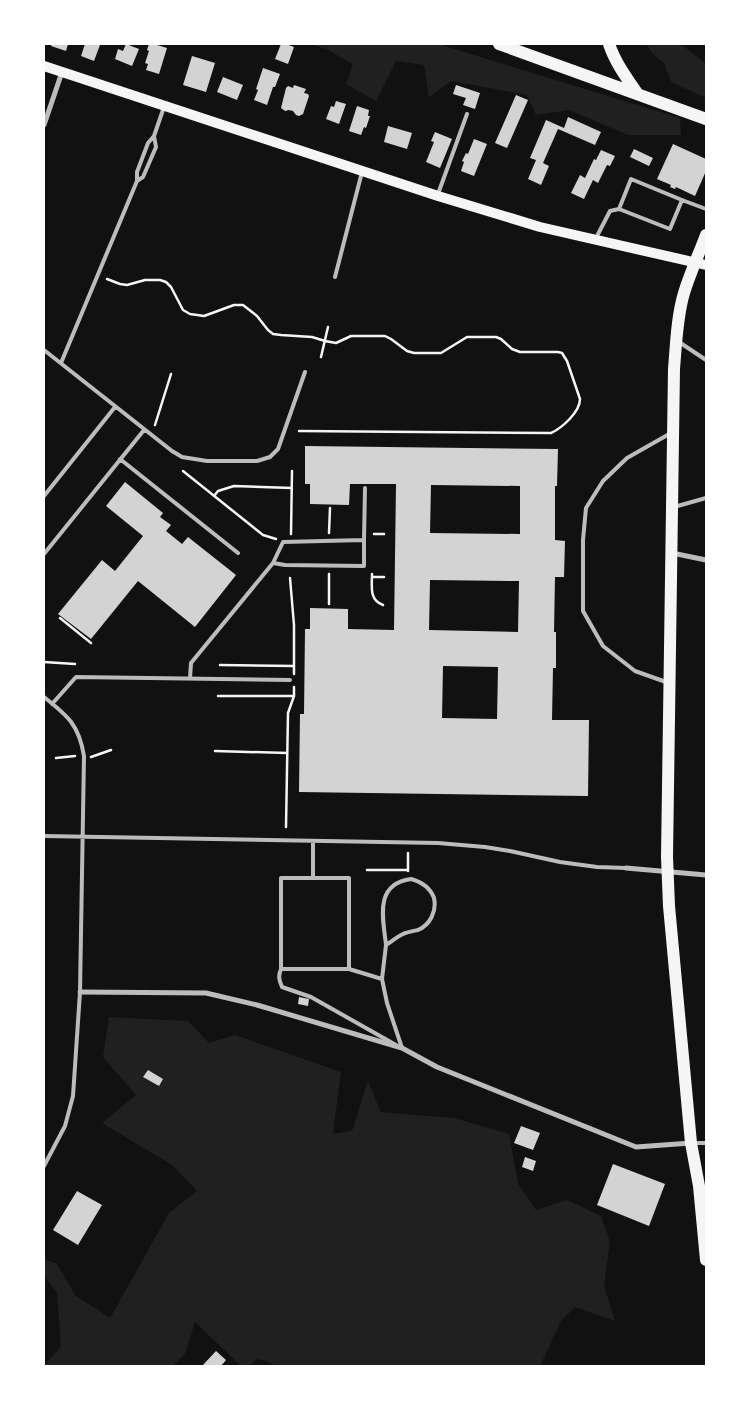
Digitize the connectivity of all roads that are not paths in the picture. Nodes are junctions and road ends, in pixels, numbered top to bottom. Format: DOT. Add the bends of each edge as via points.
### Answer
graph roads {
  1 [pos="499,44"];
  2 [pos="609,44"];
  3 [pos="44,66"];
  4 [pos="62,71"];
  5 [pos="637,93"];
  6 [pos="165,105"];
  7 [pos="467,114"];
  8 [pos="706,119"];
  9 [pos="44,125"];
  10 [pos="154,136"];
  11 [pos="363,170"];
  12 [pos="137,182"];
  13 [pos="438,196"];
  14 [pos="682,200"];
  15 [pos="619,209"];
  16 [pos="706,209"];
  17 [pos="706,235"];
  18 [pos="595,240"];
  19 [pos="700,264"];
  20 [pos="335,277"];
  21 [pos="677,340"];
  22 [pos="44,350"];
  23 [pos="706,360"];
  24 [pos="61,363"];
  25 [pos="305,372"];
  26 [pos="115,407"];
  27 [pos="144,430"];
  28 [pos="673,432"];
  29 [pos="120,459"];
  30 [pos="365,488"];
  31 [pos="44,496"];
  32 [pos="706,498"];
  33 [pos="672,507"];
  34 [pos="364,540"];
  35 [pos="238,553"];
  36 [pos="671,553"];
  37 [pos="44,554"];
  38 [pos="706,560"];
  39 [pos="273,563"];
  40 [pos="190,678"];
  41 [pos="290,680"];
  42 [pos="670,684"];
  43 [pos="44,697"];
  44 [pos="52,704"];
  45 [pos="44,836"];
  46 [pos="83,836"];
  47 [pos="314,841"];
  48 [pos="626,868"];
  49 [pos="668,871"];
  50 [pos="706,876"];
  51 [pos="313,878"];
  52 [pos="386,945"];
  53 [pos="282,969"];
  54 [pos="349,969"];
  55 [pos="382,979"];
  56 [pos="80,992"];
  57 [pos="402,1048"];
  58 [pos="691,1143"];
  59 [pos="706,1143"];
  60 [pos="44,1166"];
  61 [pos="702,1185"];
  62 [pos="706,1260"];
  1 -- 5 [label="main road"];
  2 -- 5 [label="main road" via="622,72"];
  3 -- 4 [label="main road"];
  4 -- 6 [label="main road"];
  4 -- 9 [label="street"];
  5 -- 8 [label="main road"];
  6 -- 10 [label="lane"];
  6 -- 11 [label="main road"];
  7 -- 13 [label="lane"];
  10 -- 12 [label="lane" via="137,172"];
  10 -- 12 [label="lane" via="156,147 143,177"];
  11 -- 13 [label="main road"];
  11 -- 20 [label="lane"];
  12 -- 24 [label="lane"];
  13 -- 18 [label="main road"];
  14 -- 15 [label="lane" via="670,229"];
  14 -- 15 [label="lane" via="631,179"];
  14 -- 16 [label="lane"];
  15 -- 18 [label="lane" via="610,211"];
  17 -- 19 [label="main road"];
  18 -- 19 [label="main road"];
  19 -- 21 [label="main road" via="684,294"];
  21 -- 23 [label="lane"];
  21 -- 28 [label="main road"];
  22 -- 24 [label="lane"];
  24 -- 26 [label="lane"];
  25 -- 27 [label="lane" via="278,449 270,457 257,461 207,462 182,457"];
  26 -- 27 [label="lane"];
  26 -- 31 [label="lane"];
  27 -- 29 [label="lane"];
  28 -- 33 [label="main road"];
  28 -- 42 [label="lane" via="627,458 603,481 586,508 583,540 583,611 603,646 635,671"];
  29 -- 35 [label="lane"];
  29 -- 37 [label="lane"];
  30 -- 34 [label="lane"];
  32 -- 33 [label="lane"];
  33 -- 36 [label="main road"];
  34 -- 39 [label="lane" via="283,542"];
  34 -- 39 [label="lane" via="364,566"];
  36 -- 38 [label="street"];
  36 -- 42 [label="main road"];
  39 -- 40 [label="lane" via="191,663"];
  40 -- 41 [label="lane"];
  40 -- 44 [label="lane" via="76,677"];
  42 -- 49 [label="main road"];
  43 -- 44 [label="lane"];
  44 -- 46 [label="lane" via="76,729 82,741"];
  45 -- 46 [label="lane"];
  46 -- 47 [label="lane"];
  46 -- 56 [label="lane"];
  47 -- 48 [label="lane" via="484,846 560,862"];
  47 -- 51 [label="lane"];
  48 -- 49 [label="street"];
  49 -- 50 [label="street"];
  49 -- 58 [label="main road" via="668,906"];
  51 -- 53 [label="lane" via="281,878"];
  51 -- 54 [label="lane" via="349,878"];
  52 -- 52 [label="lane" via="383,906 388,890 402,880 426,886 434,901 432,917 420,929 403,934"];
  52 -- 55 [label="lane"];
  53 -- 54 [label="lane"];
  53 -- 57 [label="lane" via="279,975 282,987 311,997"];
  54 -- 55 [label="lane"];
  55 -- 57 [label="lane"];
  56 -- 57 [label="street" via="206,992"];
  56 -- 60 [label="lane" via="73,1096 66,1126"];
  57 -- 58 [label="street" via="438,1067 636,1147"];
  58 -- 59 [label="lane"];
  58 -- 61 [label="main road"];
  61 -- 62 [label="main road"];
}
